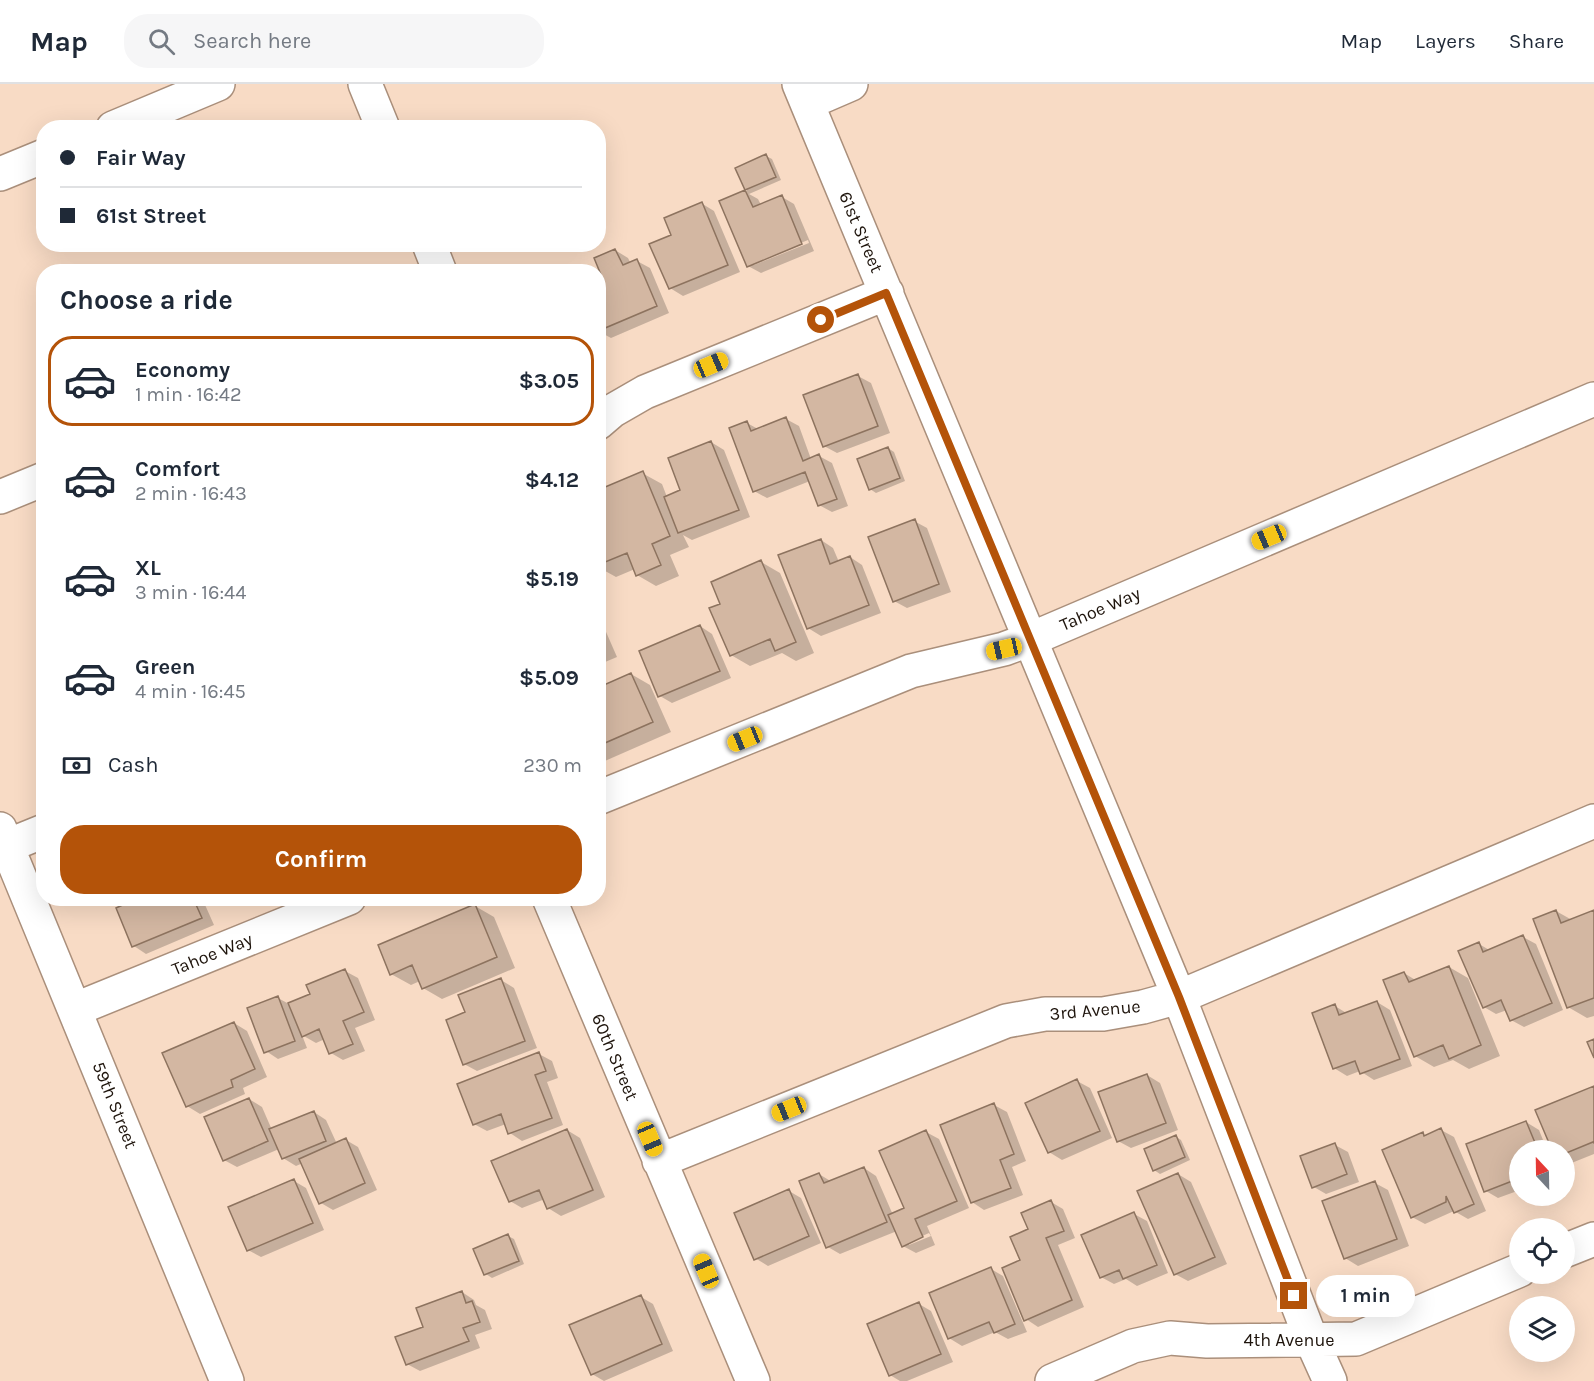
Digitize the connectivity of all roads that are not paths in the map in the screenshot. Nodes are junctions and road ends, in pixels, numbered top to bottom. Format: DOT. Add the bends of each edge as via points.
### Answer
graph roads {
  1 [pos="218,84"];
  2 [pos="365,84"];
  3 [pos="851,84"];
  4 [pos="803,93"];
  5 [pos="132,120"];
  6 [pos="380,120"];
  7 [pos="36,159"];
  8 [pos="0,174"];
  9 [pos="886,293"];
  10 [pos="1594,399"];
  11 [pos="606,416"];
  12 [pos="36,482"];
  13 [pos="0,497"];
  14 [pos="1031,639"];
  15 [pos="606,795"];
  16 [pos="1594,821"];
  17 [pos="36,832"];
  18 [pos="4,838"];
  19 [pos="330,906"];
  20 [pos="552,906"];
  21 [pos="1179,997"];
  22 [pos="76,1010"];
  23 [pos="659,1161"];
  24 [pos="1594,1239"];
  25 [pos="1575,1247"];
  26 [pos="1509,1275"];
  27 [pos="1311,1338"];
  28 [pos="227,1381"];
  29 [pos="753,1381"];
  30 [pos="1052,1381"];
  31 [pos="1330,1381"];
  1 -- 5 [label="street"];
  2 -- 6 [label="street"];
  3 -- 4 [label="street"];
  4 -- 9 [label="street, 61st Street"];
  7 -- 8 [label="street"];
  9 -- 11 [label="street" via="645,392"];
  9 -- 14 [label="street, 61st Street"];
  10 -- 14 [label="street, Tahoe Way"];
  12 -- 13 [label="street"];
  14 -- 15 [label="street, Tahoe Way" via="911,671"];
  14 -- 21 [label="street, 61st Street"];
  16 -- 21 [label="street, 3rd Avenue"];
  17 -- 18 [label="street"];
  18 -- 22 [label="street, 59th Street"];
  19 -- 22 [label="street, Tahoe Way"];
  20 -- 23 [label="street, 60th Street"];
  21 -- 23 [label="street, 3rd Avenue" via="1103,1014 1045,1014 1006,1021"];
  21 -- 27 [label="street, 61st Street"];
  22 -- 28 [label="street, 59th Street"];
  23 -- 29 [label="street, 60th Street"];
  24 -- 25 [label="street"];
  26 -- 27 [label="street, 4th Avenue" via="1356,1340"];
  27 -- 30 [label="street, 4th Avenue" via="1170,1338 1133,1346"];
  27 -- 31 [label="street, 61st Street"];
}
